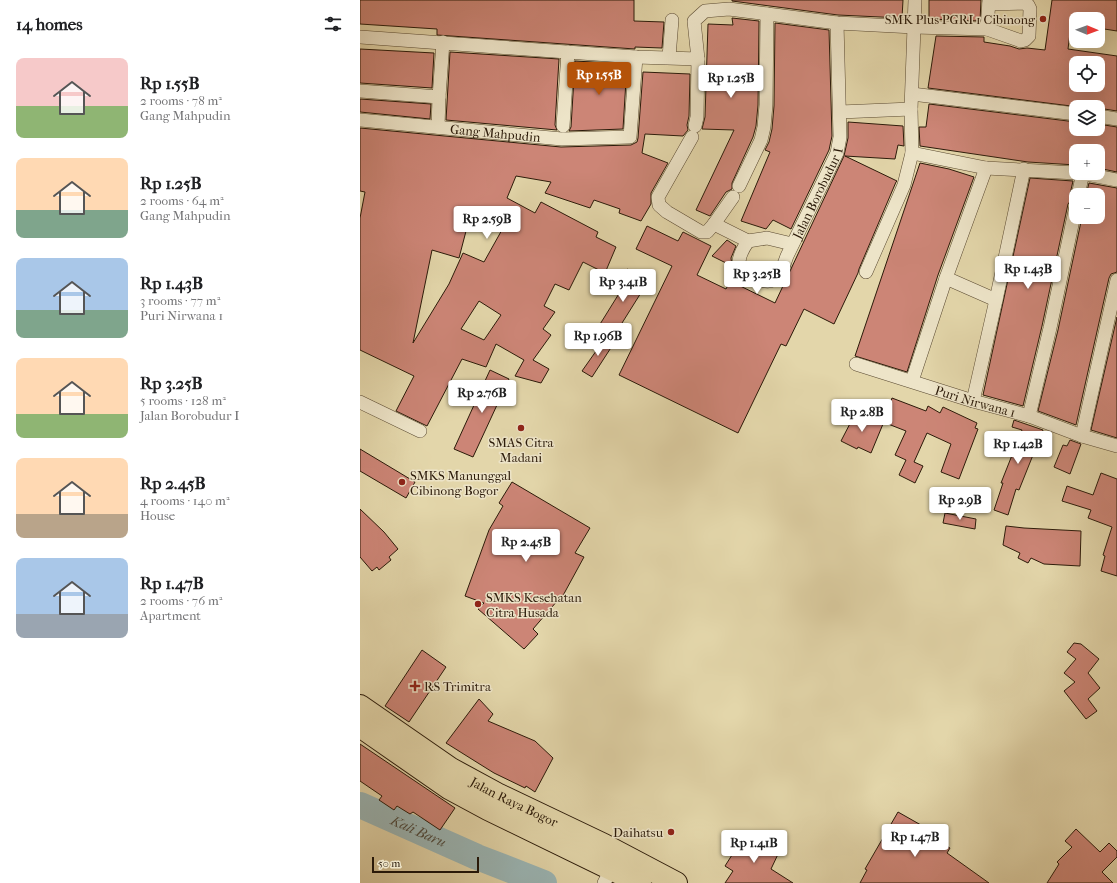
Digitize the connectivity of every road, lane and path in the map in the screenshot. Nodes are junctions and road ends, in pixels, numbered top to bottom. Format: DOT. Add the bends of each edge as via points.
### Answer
graph roads {
  1 [pos="915,0"];
  2 [pos="989,2"];
  3 [pos="767,14"];
  4 [pos="672,20"];
  5 [pos="837,23"];
  6 [pos="914,27"];
  7 [pos="987,29"];
  8 [pos="360,37"];
  9 [pos="443,42"];
  10 [pos="568,52"];
  11 [pos="636,56"];
  12 [pos="669,57"];
  13 [pos="698,59"];
  14 [pos="360,91"];
  15 [pos="912,94"];
  16 [pos="439,96"];
  17 [pos="911,108"];
  18 [pos="840,112"];
  19 [pos="1069,113"];
  20 [pos="1105,117"];
  21 [pos="1117,118"];
  22 [pos="360,120"];
  23 [pos="563,126"];
  24 [pos="438,127"];
  25 [pos="912,153"];
  26 [pos="986,168"];
  27 [pos="1024,169"];
  28 [pos="1069,172"];
  29 [pos="1105,178"];
  30 [pos="1117,180"];
  31 [pos="714,224"];
  32 [pos="1072,224"];
  33 [pos="748,241"];
  34 [pos="792,244"];
  35 [pos="866,272"];
  36 [pos="946,278"];
  37 [pos="1117,280"];
  38 [pos="996,300"];
  39 [pos="856,364"];
  40 [pos="912,381"];
  41 [pos="972,401"];
  42 [pos="360,402"];
  43 [pos="1029,416"];
  44 [pos="420,431"];
  45 [pos="1082,436"];
  46 [pos="1117,446"];
  47 [pos="360,706"];
  48 [pos="360,726"];
  49 [pos="611,869"];
  50 [pos="640,883"];
  51 [pos="676,883"];
  1 -- 6 [label="street"];
  2 -- 7 [label="street"];
  2 -- 7 [label="street" via="1028,5 1029,36 1021,41"];
  3 -- 5 [label="street"];
  3 -- 13 [label="street" via="729,9 704,11 694,21"];
  3 -- 31 [label="street" via="766,105 761,140 736,192"];
  4 -- 12 [label="street"];
  5 -- 6 [label="street"];
  5 -- 18 [label="street, Jalan Borobudur I"];
  6 -- 7 [label="street"];
  6 -- 15 [label="street"];
  8 -- 9 [label="street"];
  9 -- 10 [label="street"];
  9 -- 16 [label="street"];
  10 -- 11 [label="street"];
  10 -- 23 [label="street"];
  11 -- 12 [label="street"];
  11 -- 24 [label="street, Gang Mahpudin" via="630,137 562,139"];
  12 -- 13 [label="street"];
  13 -- 31 [label="street" via="697,117 694,132 658,197 659,205 667,212 701,232 707,232"];
  14 -- 16 [label="street"];
  15 -- 17 [label="street"];
  15 -- 19 [label="street"];
  16 -- 24 [label="street"];
  17 -- 18 [label="street"];
  17 -- 25 [label="street"];
  18 -- 34 [label="street, Jalan Borobudur I" via="837,153"];
  20 -- 21 [label="street"];
  22 -- 24 [label="street, Gang Mahpudin"];
  25 -- 26 [label="street"];
  25 -- 35 [label="street" via="904,185"];
  26 -- 27 [label="street"];
  26 -- 36 [label="street"];
  27 -- 28 [label="street"];
  27 -- 38 [label="street"];
  29 -- 30 [label="street"];
  31 -- 33 [label="street"];
  32 -- 43 [label="street"];
  33 -- 34 [label="street" via="767,238"];
  33 -- 34 [label="street, Jalan Borobudur I" via="739,261 750,274 765,281 772,281 778,274"];
  36 -- 38 [label="street"];
  36 -- 40 [label="street"];
  37 -- 45 [label="street"];
  38 -- 41 [label="street"];
  39 -- 40 [label="street, Puri Nirwana 1"];
  40 -- 41 [label="street, Puri Nirwana 1"];
  41 -- 43 [label="street, Puri Nirwana 1"];
  42 -- 44 [label="street"];
  43 -- 45 [label="street, Puri Nirwana 1"];
  45 -- 46 [label="street, Puri Nirwana 1"];
  47 -- 49 [label="highway, Jalan Raya Bogor" via="451,769 497,794"];
  48 -- 49 [label="highway, Jalan Raya Bogor" via="449,788 488,810"];
  49 -- 50 [label="highway, Jalan Raya Bogor"];
  49 -- 51 [label="highway, Jalan Raya Bogor"];
}
